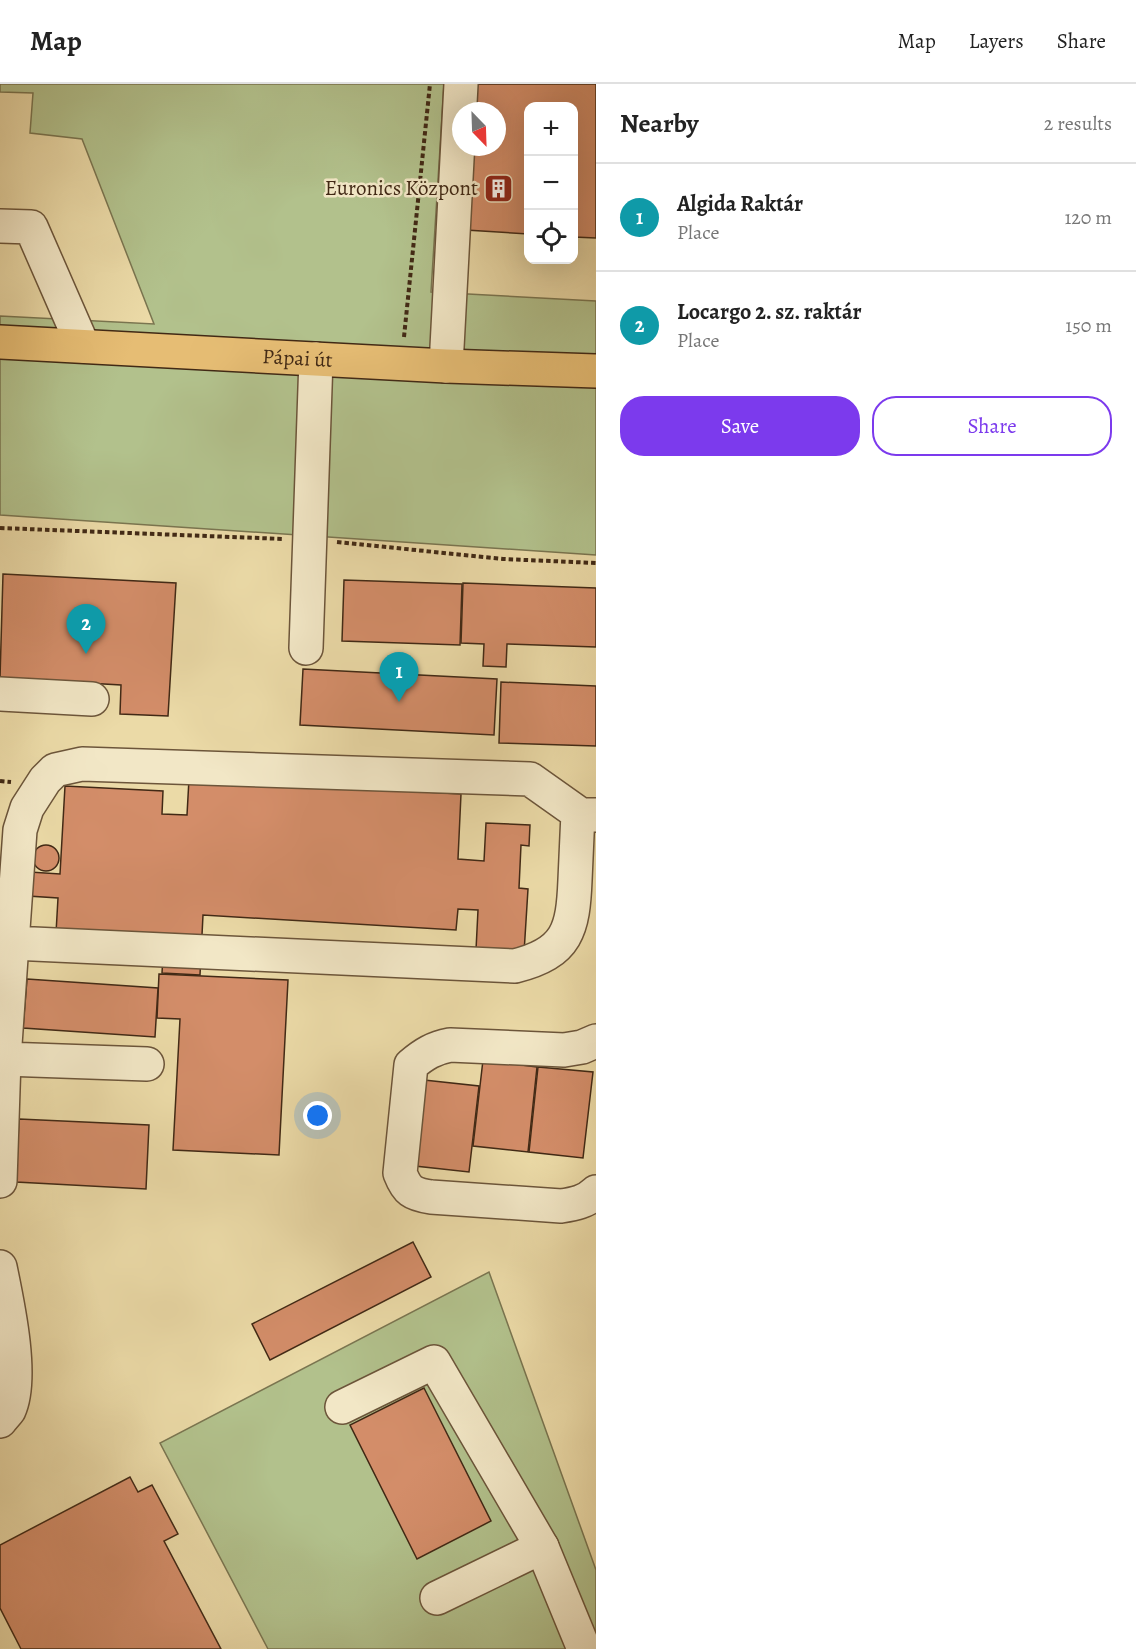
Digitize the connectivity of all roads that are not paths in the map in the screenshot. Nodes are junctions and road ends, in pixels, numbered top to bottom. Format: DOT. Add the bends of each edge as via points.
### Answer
graph roads {
  1 [pos="461,84"];
  2 [pos="0,226"];
  3 [pos="0,342"];
  4 [pos="83,346"];
  5 [pos="316,358"];
  6 [pos="446,366"];
  7 [pos="596,371"];
  8 [pos="306,648"];
  9 [pos="0,694"];
  10 [pos="92,699"];
  11 [pos="587,814"];
  12 [pos="12,943"];
  13 [pos="596,1041"];
  14 [pos="4,1059"];
  15 [pos="147,1064"];
  16 [pos="0,1181"];
  17 [pos="596,1192"];
  18 [pos="0,1267"];
  19 [pos="342,1407"];
  20 [pos="0,1421"];
  21 [pos="542,1547"];
  22 [pos="437,1598"];
  23 [pos="584,1649"];
  1 -- 6 [label="lane"];
  2 -- 4 [label="lane" via="31,227"];
  3 -- 4 [label="main road, Pápai út"];
  4 -- 5 [label="main road, Pápai út"];
  5 -- 6 [label="main road, Pápai út"];
  5 -- 8 [label="lane"];
  6 -- 7 [label="main road, Pápai út"];
  9 -- 10 [label="lane"];
  11 -- 12 [label="lane" via="574,913 568,931 554,949 515,966"];
  11 -- 12 [label="lane" via="530,779 68,766 45,780 27,808 20,830"];
  12 -- 14 [label="lane"];
  13 -- 17 [label="lane" via="564,1050 450,1044 423,1055 411,1065 400,1173 415,1195 431,1197 561,1206 576,1204"];
  14 -- 15 [label="lane"];
  14 -- 16 [label="lane"];
  18 -- 20 [label="lane" via="15,1384 9,1409"];
  19 -- 21 [label="lane" via="434,1362"];
  21 -- 22 [label="lane"];
  21 -- 23 [label="lane"];
}
